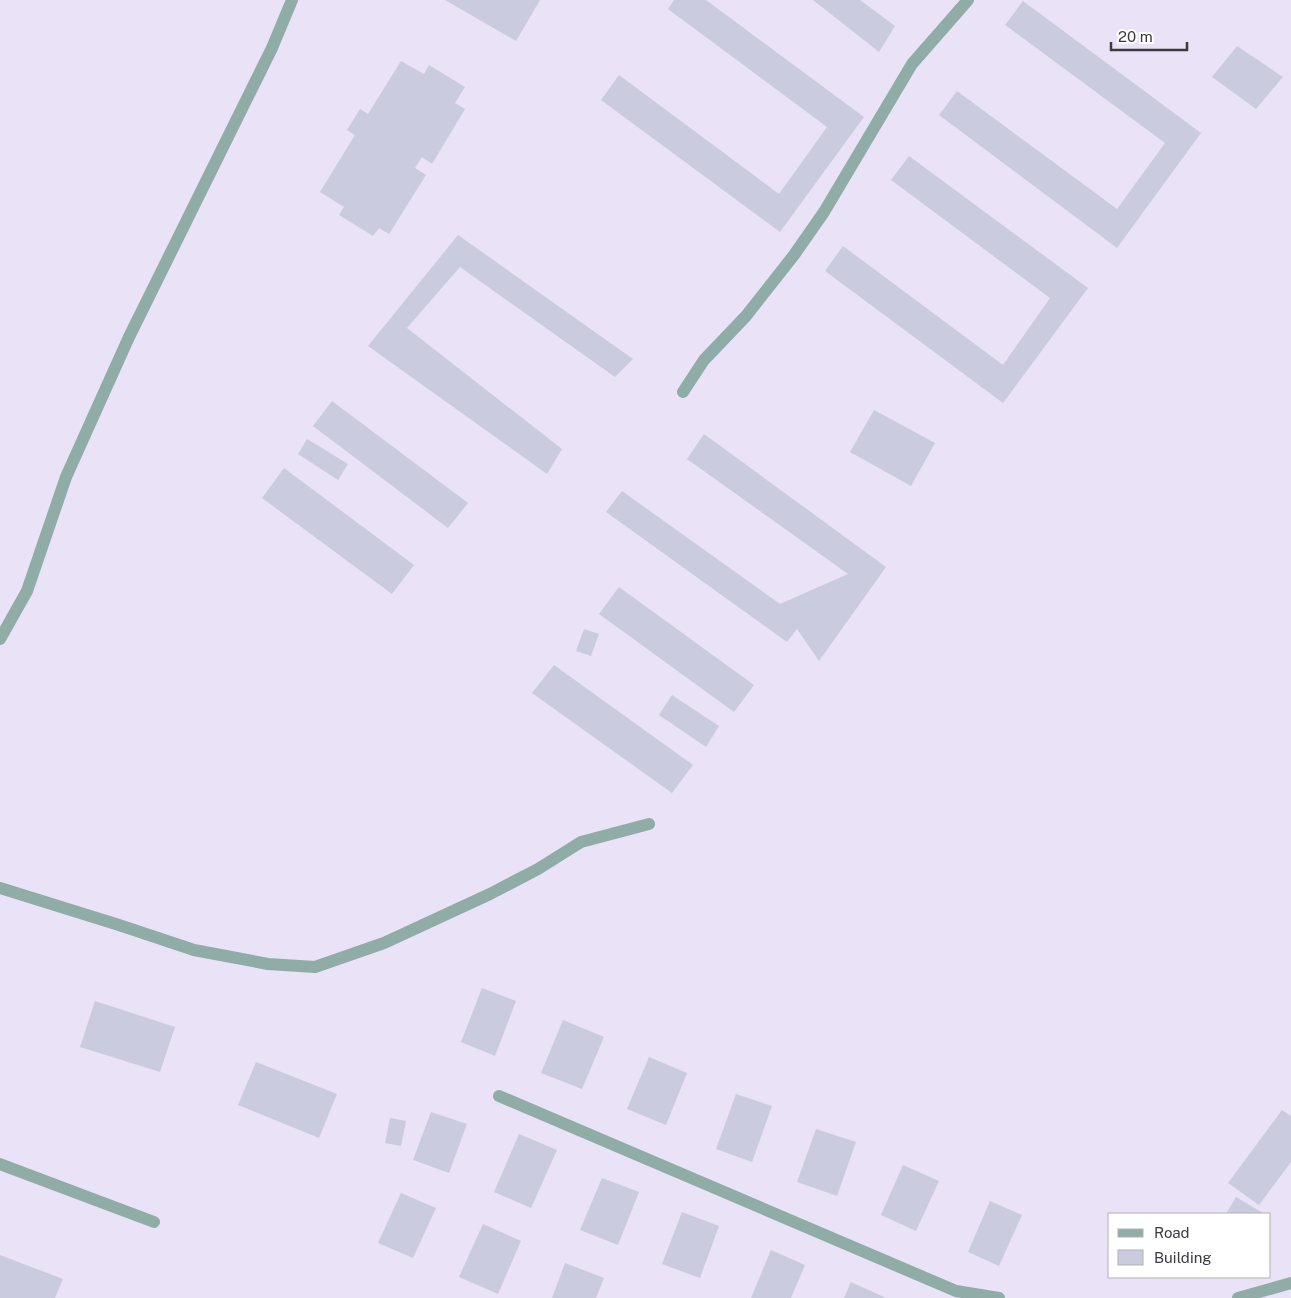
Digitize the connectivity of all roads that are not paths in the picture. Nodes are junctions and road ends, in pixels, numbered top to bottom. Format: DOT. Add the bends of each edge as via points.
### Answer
graph roads {
  1 [pos="292,0"];
  2 [pos="968,0"];
  3 [pos="683,392"];
  4 [pos="0,639"];
  5 [pos="648,824"];
  6 [pos="0,888"];
  7 [pos="499,1096"];
  8 [pos="0,1164"];
  9 [pos="154,1222"];
  10 [pos="1291,1282"];
  11 [pos="999,1298"];
  12 [pos="1238,1298"];
  1 -- 4 [label="street" via="272,48 98,405 66,477 27,591"];
  2 -- 3 [label="street" via="912,64 824,212 794,255 746,316 704,360"];
  5 -- 6 [label="street" via="581,842 490,894 384,943 315,967 268,964 194,950"];
  7 -- 11 [label="street" via="956,1291"];
  8 -- 9 [label="street"];
  10 -- 12 [label="street"];
}
